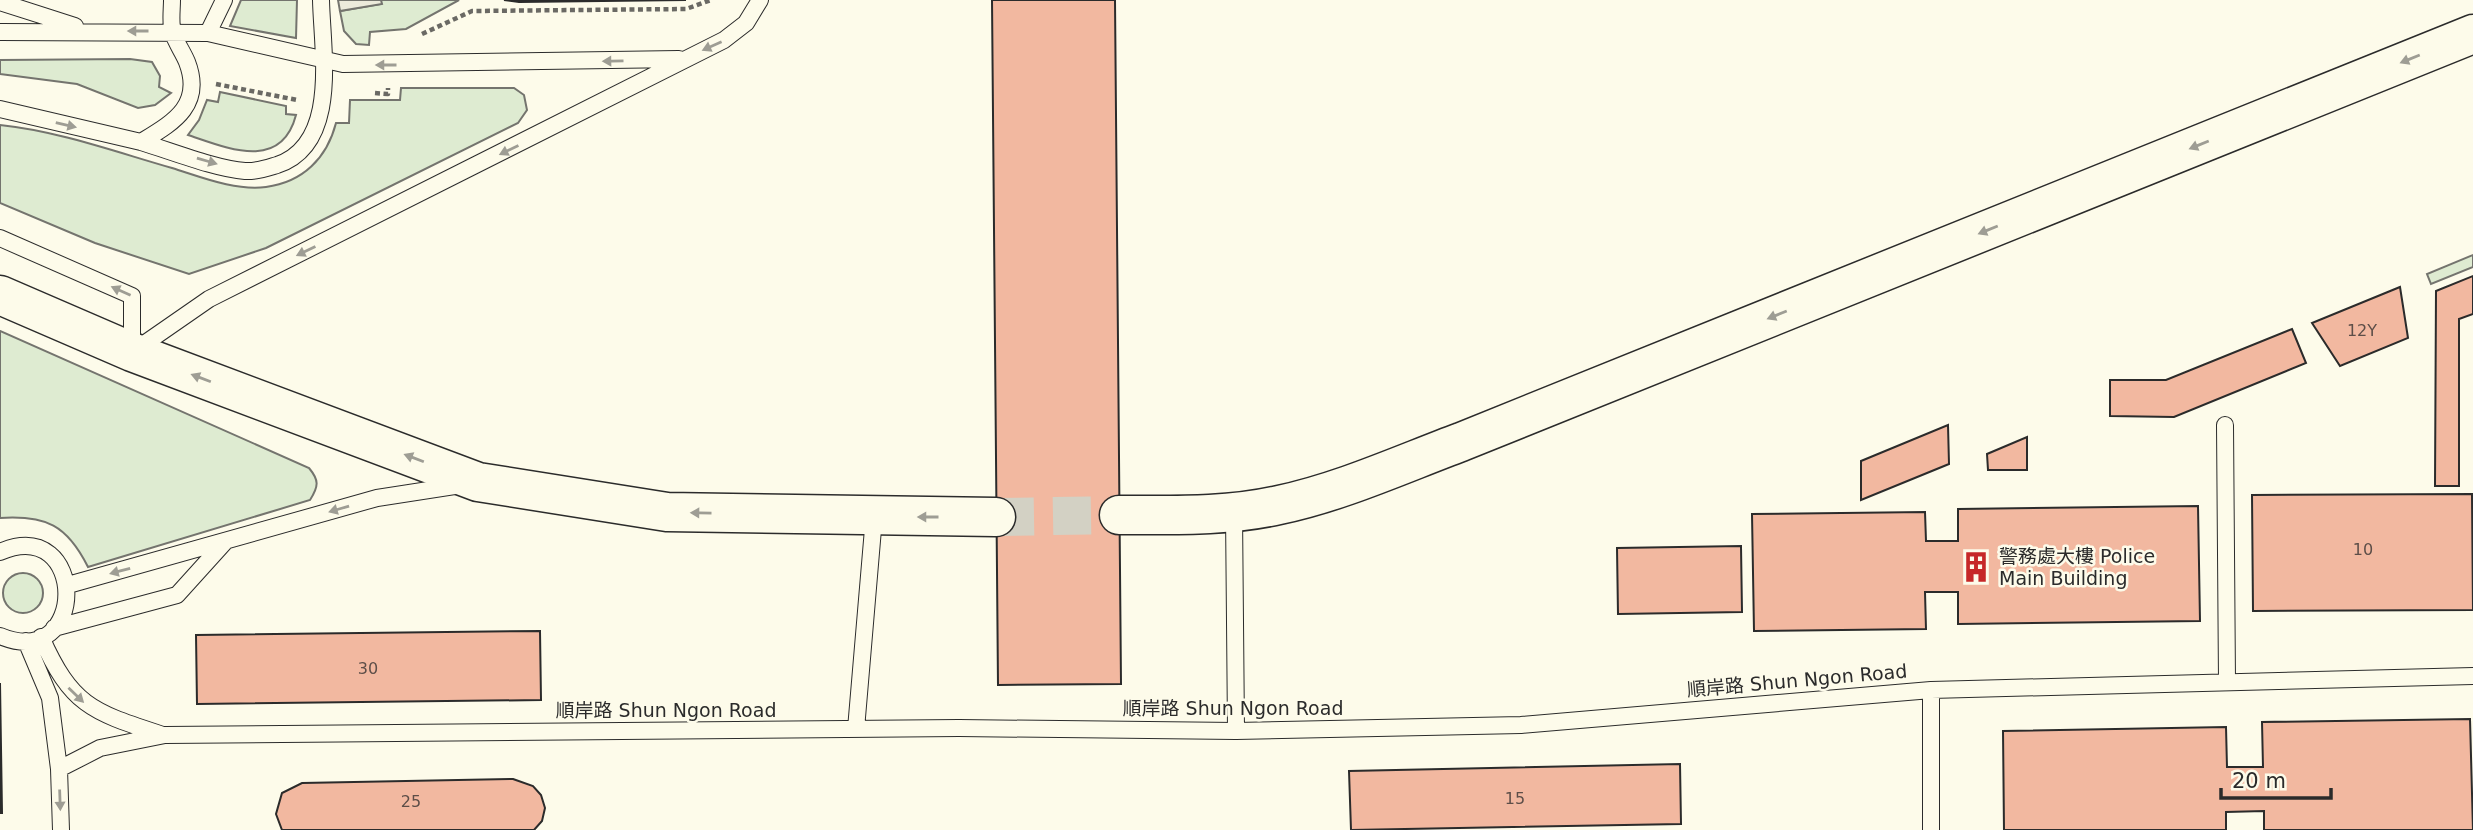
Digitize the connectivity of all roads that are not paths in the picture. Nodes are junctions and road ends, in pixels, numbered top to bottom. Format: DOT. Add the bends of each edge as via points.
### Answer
graph roads {
  1 [pos="172,0"];
  2 [pos="224,0"];
  3 [pos="321,0"];
  4 [pos="760,0"];
  5 [pos="0,2"];
  6 [pos="90,31"];
  7 [pos="172,31"];
  8 [pos="0,32"];
  9 [pos="208,33"];
  10 [pos="2473,34"];
  11 [pos="682,59"];
  12 [pos="322,61"];
  13 [pos="0,109"];
  14 [pos="141,142"];
  15 [pos="0,238"];
  16 [pos="0,295"];
  17 [pos="132,352"];
  18 [pos="2225,425"];
  19 [pos="478,482"];
  20 [pos="1234,513"];
  21 [pos="1119,515"];
  22 [pos="874,517"];
  23 [pos="996,517"];
  24 [pos="224,543"];
  25 [pos="3,549"];
  26 [pos="68,585"];
  27 [pos="40,635"];
  28 [pos="0,636"];
  29 [pos="2473,676"];
  30 [pos="2227,681"];
  31 [pos="1931,690"];
  32 [pos="856,730"];
  33 [pos="1236,731"];
  34 [pos="164,735"];
  35 [pos="59,769"];
  36 [pos="61,830"];
  37 [pos="1931,830"];
  1 -- 7 [label="lane"];
  2 -- 9 [label="lane"];
  3 -- 12 [label="lane"];
  4 -- 11 [label="lane, one-way" via="746,23 724,40"];
  5 -- 6 [label="lane"];
  7 -- 6 [label="lane, one-way"];
  6 -- 8 [label="lane"];
  7 -- 9 [label="lane"];
  7 -- 14 [label="lane" via="188,65 188,103 177,120"];
  9 -- 12 [label="lane"];
  10 -- 20 [label="highway, one-way" via="1461,442 1321,493"];
  11 -- 12 [label="lane, one-way" via="428,65"];
  11 -- 17 [label="lane, one-way" via="564,123 209,299"];
  14 -- 12 [label="lane, one-way" via="245,172 283,163 307,146 318,125"];
  13 -- 14 [label="lane, one-way"];
  17 -- 15 [label="lane, one-way" via="132,296"];
  16 -- 17 [label="highway"];
  19 -- 17 [label="highway, one-way"];
  18 -- 30 [label="lane"];
  22 -- 19 [label="highway, one-way" via="667,512"];
  19 -- 24 [label="lane, one-way" via="377,498"];
  20 -- 21 [label="highway"];
  20 -- 33 [label="lane"];
  23 -- 22 [label="highway, one-way"];
  22 -- 32 [label="lane"];
  24 -- 26 [label="lane, one-way"];
  24 -- 27 [label="lane" via="177,595"];
  25 -- 26 [label="lane" via="25,546 53,558"];
  26 -- 27 [label="lane" via="63,616"];
  27 -- 28 [label="lane"];
  27 -- 34 [label="lane, one-way" via="65,685 83,703 106,716"];
  27 -- 35 [label="lane"];
  29 -- 30 [label="lane, 順岸路 Shun Ngon Road"];
  30 -- 31 [label="lane, 順岸路 Shun Ngon Road"];
  31 -- 33 [label="lane, 順岸路 Shun Ngon Road" via="1521,725"];
  31 -- 37 [label="lane"];
  32 -- 33 [label="lane, 順岸路 Shun Ngon Road"];
  32 -- 34 [label="lane, 順岸路 Shun Ngon Road"];
  34 -- 35 [label="lane, 順岸路 Shun Ngon Road" via="100,748"];
  35 -- 36 [label="lane, one-way"];
}
